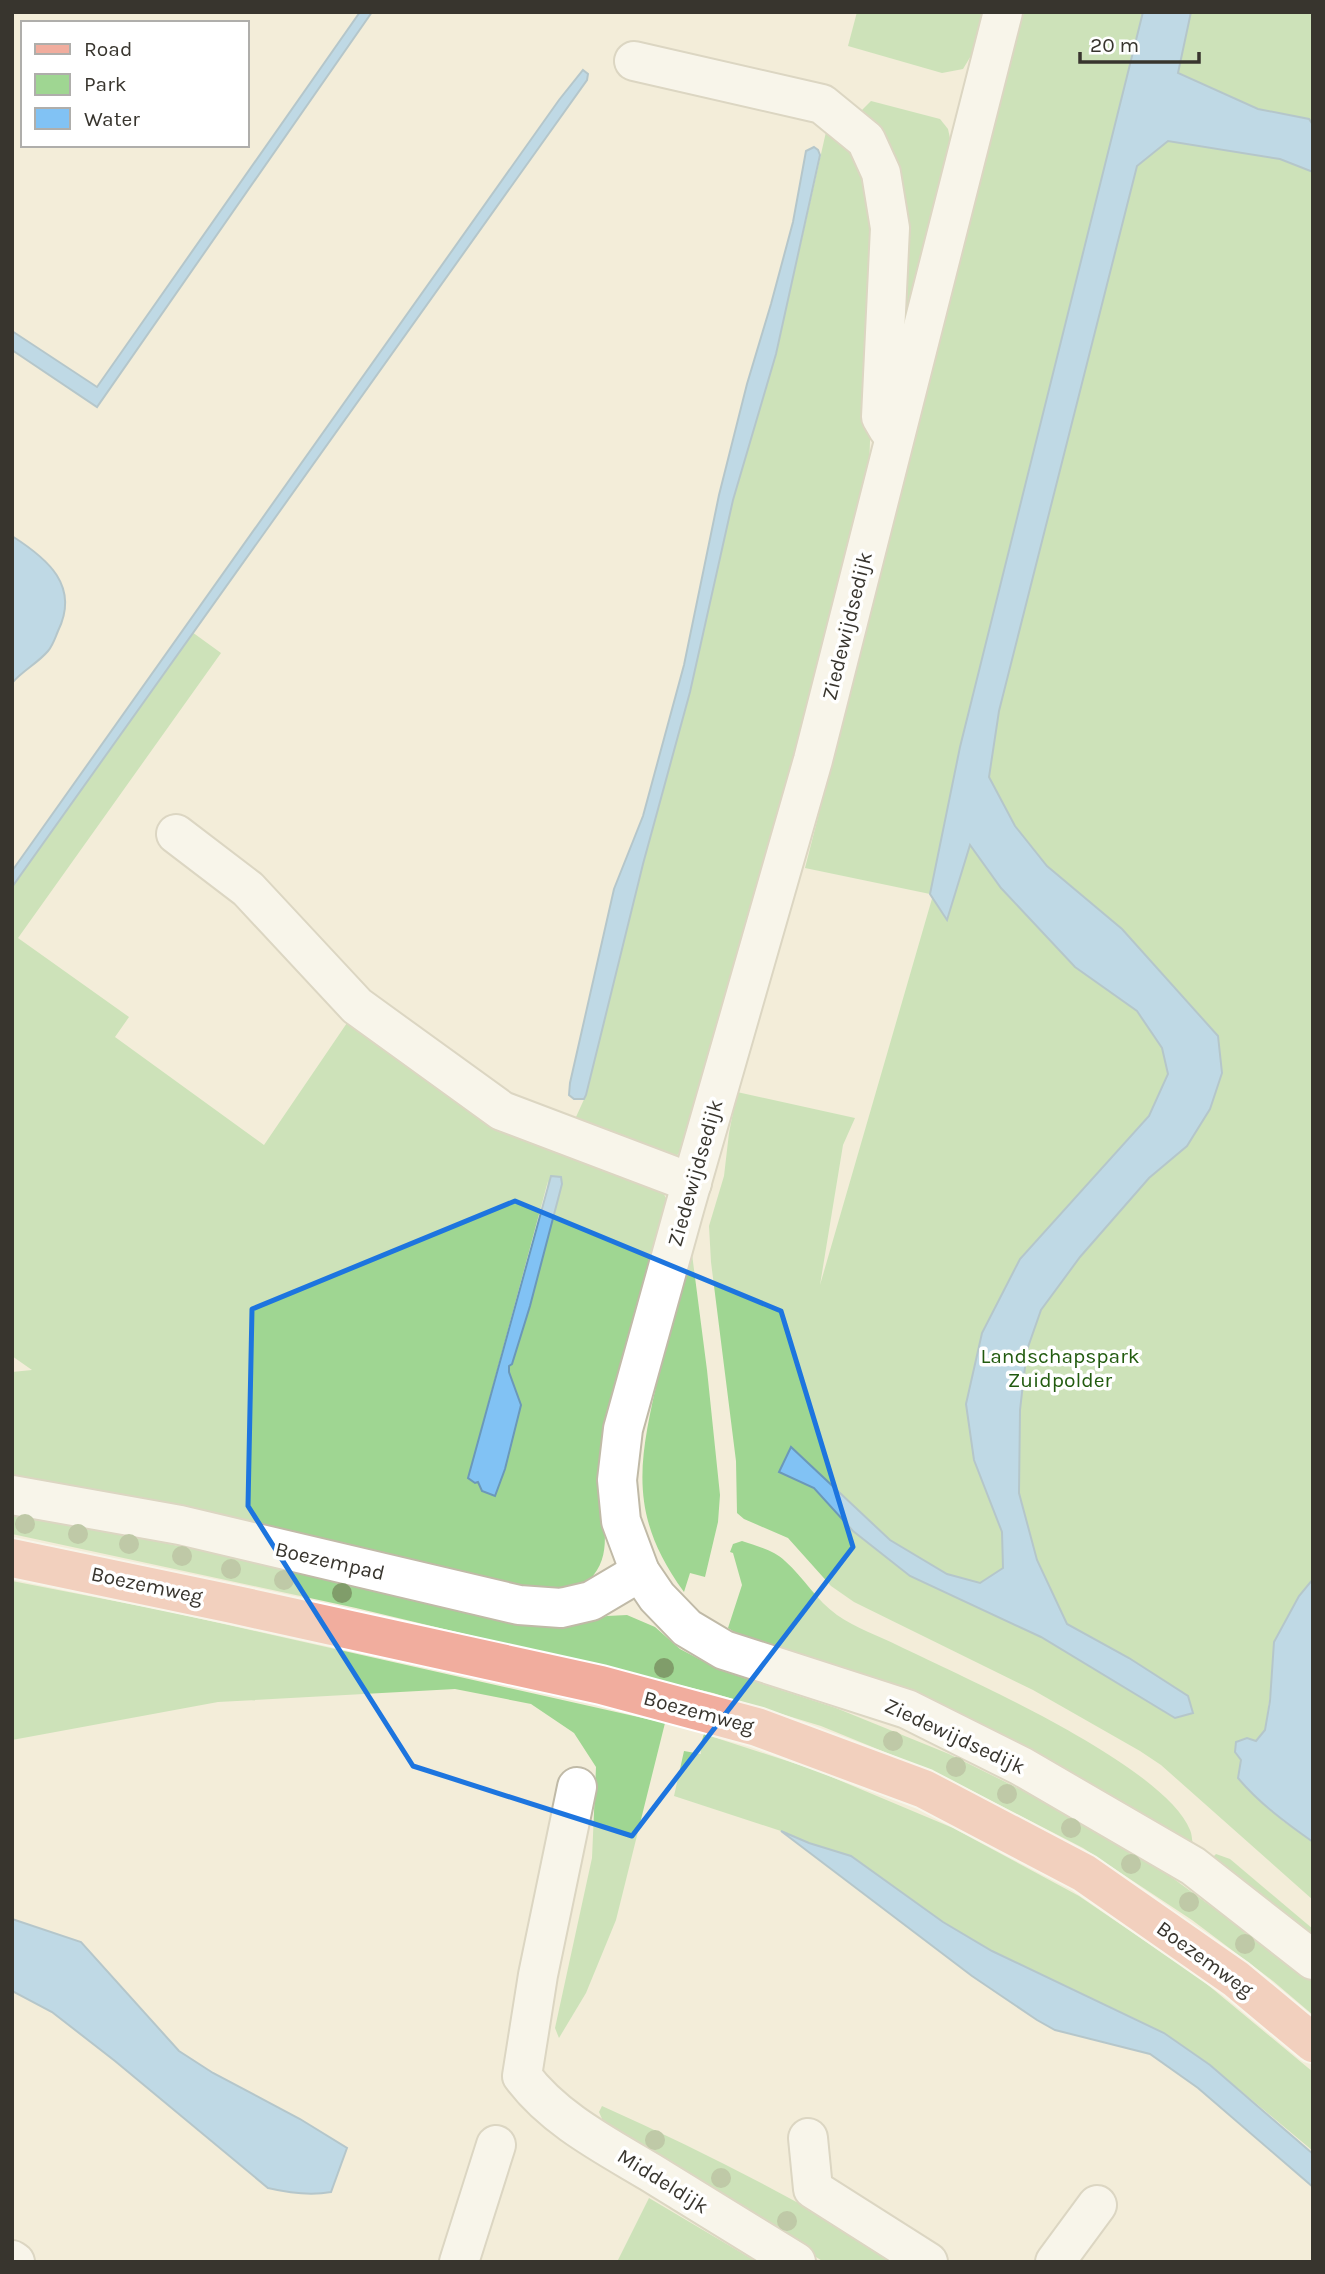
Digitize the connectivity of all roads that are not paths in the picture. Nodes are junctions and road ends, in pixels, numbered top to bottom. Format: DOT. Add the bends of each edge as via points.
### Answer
graph roads {
  1 [pos="1003,12"];
  2 [pos="634,61"];
  3 [pos="894,440"];
  4 [pos="176,834"];
  5 [pos="692,1183"];
  6 [pos="12,1495"];
  7 [pos="12,1558"];
  8 [pos="640,1572"];
  9 [pos="577,1787"];
  10 [pos="1313,1960"];
  11 [pos="1313,2043"];
  12 [pos="808,2138"];
  13 [pos="496,2145"];
  14 [pos="1097,2205"];
  15 [pos="459,2262"];
  16 [pos="796,2262"];
  17 [pos="928,2262"];
  18 [pos="1055,2262"];
  1 -- 3 [label="street, Ziedewijdsedijk"];
  2 -- 3 [label="street" via="822,104 866,140 881,173 890,228 881,417"];
  3 -- 5 [label="street, Ziedewijdsedijk" via="813,760"];
  4 -- 5 [label="street" via="248,889 357,1006 502,1111"];
  5 -- 8 [label="street, Ziedewijdsedijk" via="623,1429 617,1480 621,1521"];
  6 -- 8 [label="street, Boezempad" via="180,1525 519,1605 561,1608 591,1601"];
  7 -- 11 [label="main road, Boezemweg" via="587,1682 757,1727 924,1789 1084,1872 1236,1979"];
  8 -- 10 [label="street, Ziedewijdsedijk" via="687,1629 724,1650 907,1709 1021,1766 1193,1866"];
  9 -- 16 [label="street, Middeldijk" via="522,2076 535,2094 592,2137"];
  12 -- 17 [label="street" via="813,2189"];
  13 -- 15 [label="street"];
  14 -- 18 [label="street"];
}
